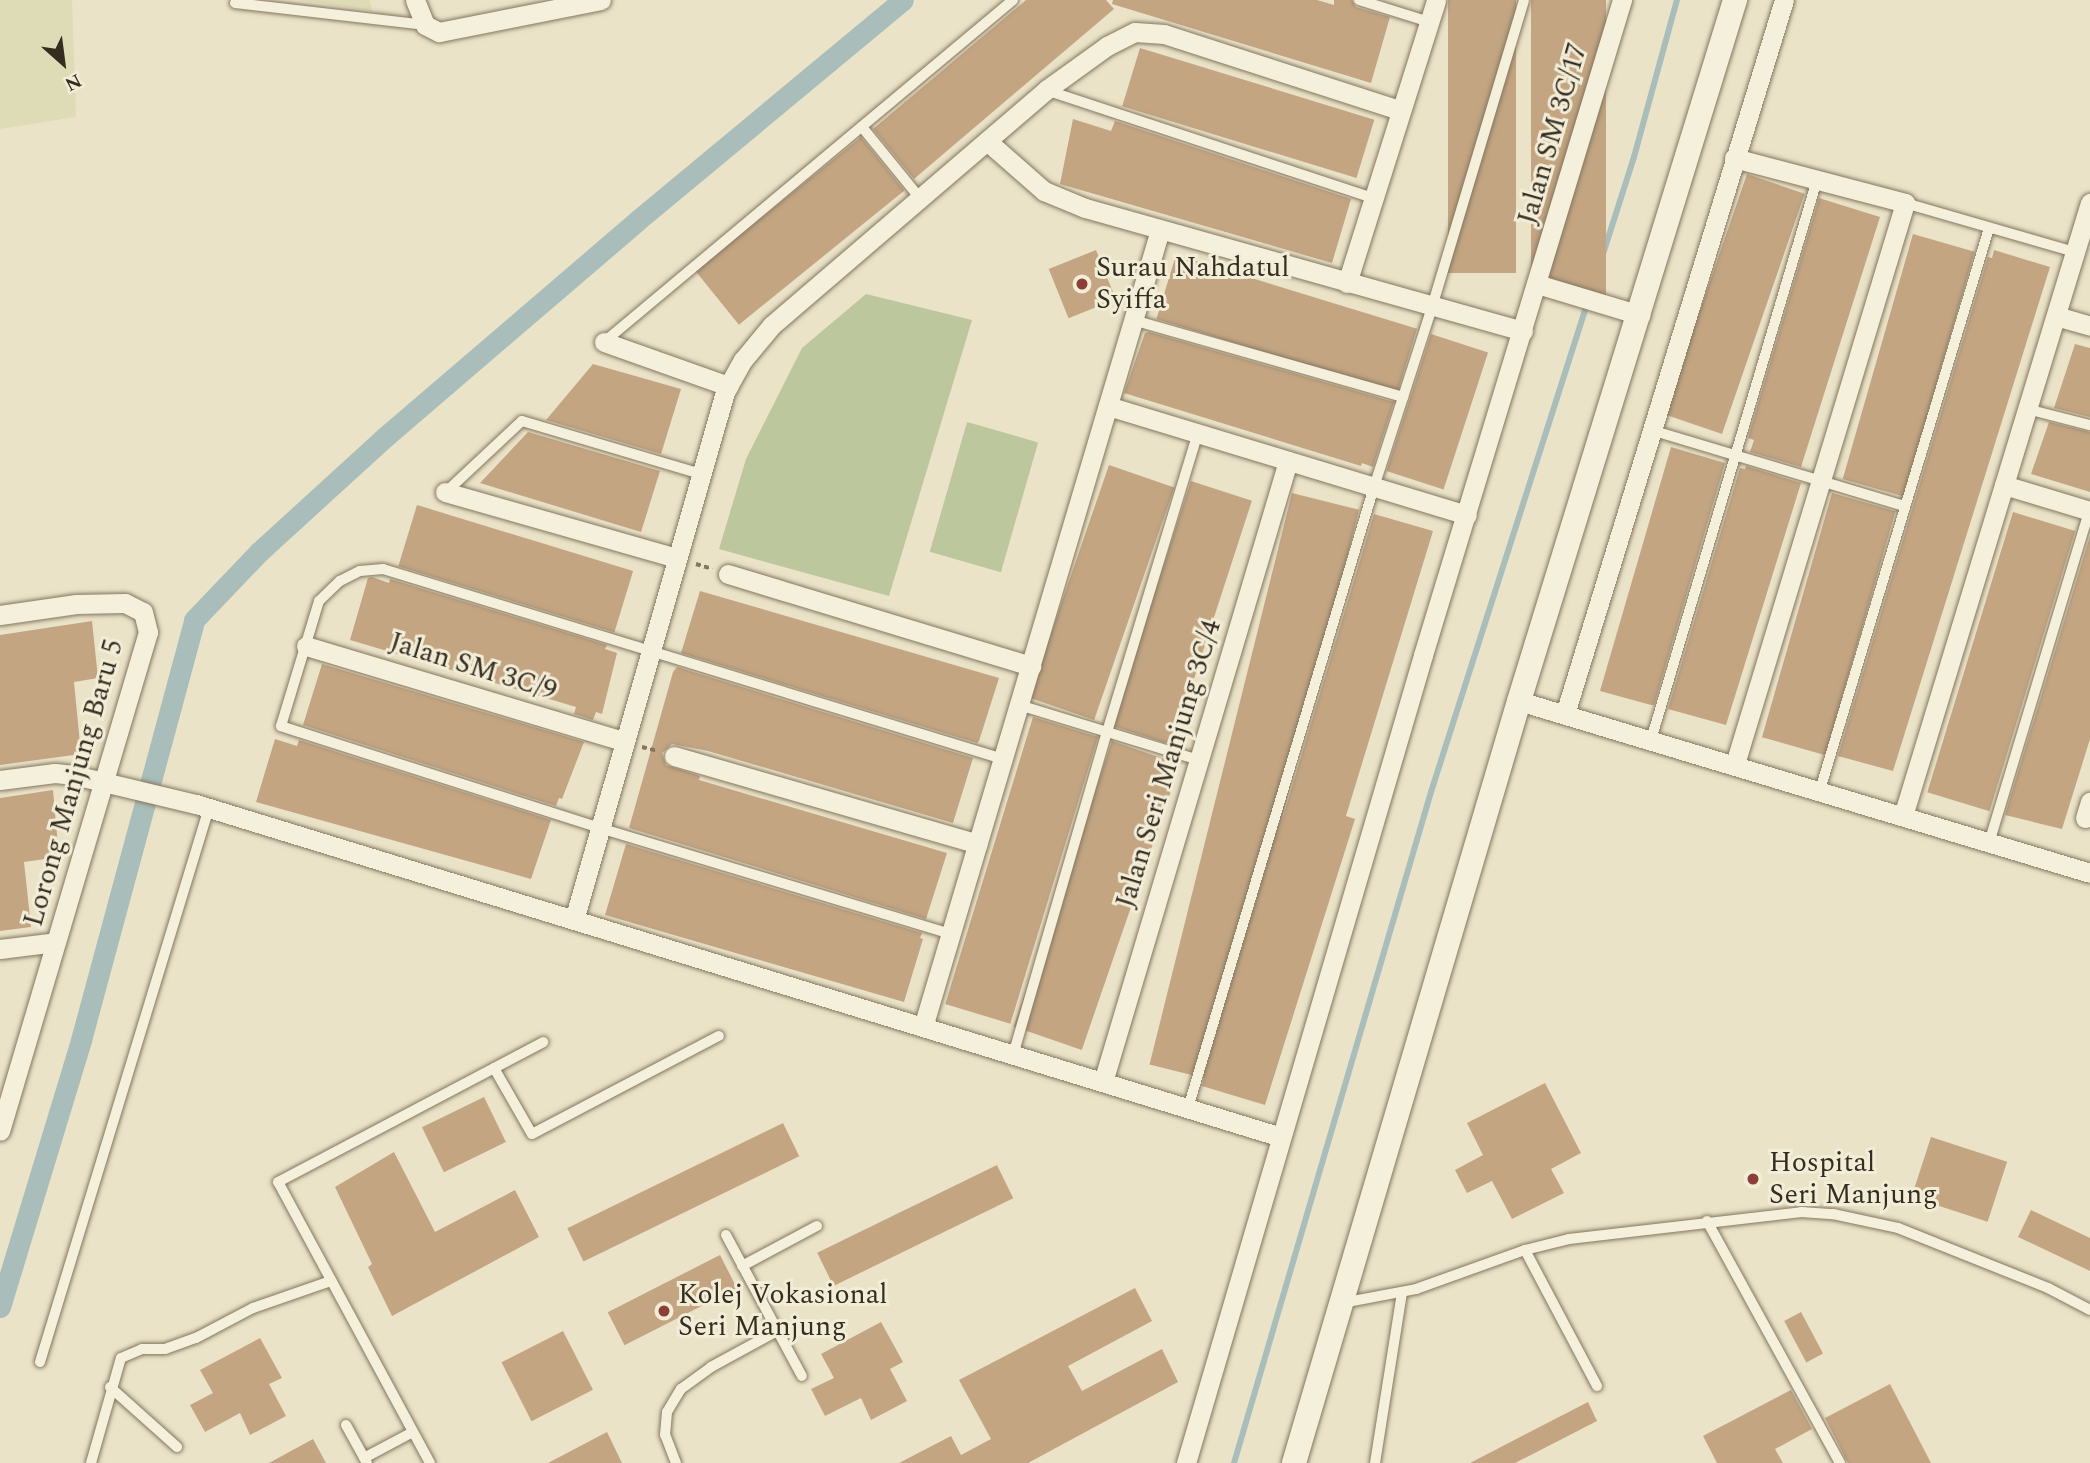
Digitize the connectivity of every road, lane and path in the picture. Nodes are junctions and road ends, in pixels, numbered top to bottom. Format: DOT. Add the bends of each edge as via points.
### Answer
graph roads {
  1 [pos="415,0"];
  2 [pos="601,0"];
  3 [pos="1013,0"];
  4 [pos="1359,0"];
  5 [pos="1436,0"];
  6 [pos="1524,0"];
  7 [pos="1622,0"];
  8 [pos="1735,0"];
  9 [pos="1784,0"];
  10 [pos="235,3"];
  11 [pos="1429,22"];
  12 [pos="425,25"];
  13 [pos="1046,90"];
  14 [pos="1400,110"];
  15 [pos="862,127"];
  16 [pos="987,141"];
  17 [pos="1734,158"];
  18 [pos="1817,180"];
  19 [pos="920,198"];
  20 [pos="1373,198"];
  21 [pos="1905,203"];
  22 [pos="2090,203"];
  23 [pos="1989,228"];
  24 [pos="1160,230"];
  25 [pos="2081,244"];
  26 [pos="1347,284"];
  27 [pos="1537,284"];
  28 [pos="1432,307"];
  29 [pos="1640,315"];
  30 [pos="2056,316"];
  31 [pos="1133,320"];
  32 [pos="2090,326"];
  33 [pos="1523,331"];
  34 [pos="604,342"];
  35 [pos="729,386"];
  36 [pos="1403,397"];
  37 [pos="1108,406"];
  38 [pos="2027,409"];
  39 [pos="2090,425"];
  40 [pos="1651,430"];
  41 [pos="1198,433"];
  42 [pos="1736,454"];
  43 [pos="1288,461"];
  44 [pos="701,474"];
  45 [pos="1821,482"];
  46 [pos="2004,485"];
  47 [pos="1374,487"];
  48 [pos="445,492"];
  49 [pos="1905,506"];
  50 [pos="2090,511"];
  51 [pos="1466,515"];
  52 [pos="676,558"];
  53 [pos="728,574"];
  54 [pos="0,615"];
  55 [pos="306,646"];
  56 [pos="650,652"];
  57 [pos="1031,666"];
  58 [pos="1519,701"];
  59 [pos="1019,705"];
  60 [pos="1564,714"];
  61 [pos="1107,732"];
  62 [pos="1651,740"];
  63 [pos="625,742"];
  64 [pos="674,756"];
  65 [pos="1003,759"];
  66 [pos="1199,760"];
  67 [pos="1735,764"];
  68 [pos="0,780"];
  69 [pos="104,780"];
  70 [pos="1820,790"];
  71 [pos="203,806"];
  72 [pos="1903,816"];
  73 [pos="600,828"];
  74 [pos="1989,843"];
  75 [pos="978,844"];
  76 [pos="2090,873"];
  77 [pos="575,920"];
  78 [pos="951,934"];
  79 [pos="56,942"];
  80 [pos="0,949"];
  81 [pos="923,1027"];
  82 [pos="719,1036"];
  83 [pos="543,1042"];
  84 [pos="1013,1055"];
  85 [pos="494,1068"];
  86 [pos="1103,1082"];
  87 [pos="1188,1108"];
  88 [pos="1,1123"];
  89 [pos="1281,1137"];
  90 [pos="1707,1221"];
  91 [pos="817,1226"];
  92 [pos="726,1235"];
  93 [pos="1525,1250"];
  94 [pos="742,1266"];
  95 [pos="331,1281"];
  96 [pos="1402,1293"];
  97 [pos="1342,1303"];
  98 [pos="2090,1310"];
  99 [pos="777,1331"];
  100 [pos="40,1362"];
  101 [pos="802,1376"];
  102 [pos="1597,1385"];
  103 [pos="110,1387"];
  104 [pos="346,1425"];
  105 [pos="413,1432"];
  106 [pos="177,1447"];
  107 [pos="365,1460"];
  108 [pos="91,1463"];
  109 [pos="430,1463"];
  110 [pos="676,1463"];
  111 [pos="1186,1463"];
  112 [pos="1294,1463"];
  113 [pos="1376,1463"];
  114 [pos="1840,1463"];
  1 -- 12 [label="street"];
  2 -- 12 [label="street" via="439,32"];
  3 -- 15 [label="lane"];
  4 -- 11 [label="lane"];
  5 -- 11 [label="street"];
  6 -- 28 [label="lane"];
  7 -- 27 [label="street, Jalan SM 3C/17"];
  8 -- 29 [label="street"];
  9 -- 17 [label="street"];
  10 -- 12 [label="lane"];
  11 -- 14 [label="street"];
  13 -- 14 [label="street" via="1107,46 1135,32 1164,34"];
  13 -- 16 [label="street"];
  13 -- 20 [label="lane"];
  14 -- 20 [label="street"];
  15 -- 19 [label="lane"];
  15 -- 34 [label="lane"];
  16 -- 19 [label="street"];
  16 -- 24 [label="street" via="1044,191"];
  17 -- 18 [label="street"];
  17 -- 40 [label="street"];
  18 -- 21 [label="street"];
  18 -- 42 [label="lane"];
  19 -- 35 [label="street" via="772,325 743,360"];
  20 -- 26 [label="street"];
  21 -- 23 [label="lane"];
  21 -- 45 [label="street"];
  22 -- 25 [label="street"];
  23 -- 25 [label="lane"];
  23 -- 49 [label="lane"];
  24 -- 26 [label="street"];
  24 -- 31 [label="street"];
  25 -- 30 [label="street"];
  26 -- 28 [label="street"];
  27 -- 29 [label="street"];
  27 -- 33 [label="street, Jalan SM 3C/17"];
  28 -- 33 [label="street"];
  28 -- 36 [label="lane"];
  29 -- 58 [label="street"];
  30 -- 32 [label="street"];
  30 -- 38 [label="street"];
  31 -- 36 [label="lane"];
  31 -- 37 [label="street"];
  33 -- 51 [label="street, Jalan SM 3C/17"];
  34 -- 35 [label="street"];
  35 -- 44 [label="street"];
  36 -- 47 [label="lane"];
  37 -- 41 [label="street"];
  37 -- 57 [label="street"];
  38 -- 39 [label="lane"];
  38 -- 46 [label="street"];
  40 -- 42 [label="lane"];
  40 -- 60 [label="street"];
  41 -- 43 [label="street"];
  41 -- 61 [label="lane"];
  42 -- 45 [label="lane"];
  42 -- 62 [label="lane"];
  43 -- 47 [label="street"];
  43 -- 66 [label="street, Jalan Seri Manjung 3C/4"];
  44 -- 48 [label="lane" via="522,421"];
  44 -- 52 [label="street"];
  45 -- 49 [label="lane"];
  45 -- 67 [label="street"];
  46 -- 50 [label="street"];
  46 -- 72 [label="street"];
  47 -- 51 [label="street"];
  47 -- 87 [label="lane"];
  48 -- 52 [label="street"];
  49 -- 70 [label="lane"];
  50 -- 74 [label="lane"];
  51 -- 89 [label="street, Jalan SM 3C/17"];
  52 -- 53 [label="path"];
  52 -- 56 [label="street"];
  53 -- 57 [label="street"];
  54 -- 69 [label="street, Lorong Manjung Baru 5" via="76,604 125,603 144,612 148,632"];
  55 -- 56 [label="lane" via="319,601 360,571 383,569"];
  55 -- 63 [label="street, Jalan SM 3C/9"];
  55 -- 73 [label="lane" via="281,726"];
  56 -- 63 [label="street"];
  56 -- 65 [label="lane"];
  57 -- 59 [label="street"];
  58 -- 60 [label="street"];
  58 -- 97 [label="street"];
  59 -- 61 [label="lane"];
  59 -- 65 [label="street"];
  60 -- 62 [label="street"];
  61 -- 66 [label="lane"];
  61 -- 84 [label="lane"];
  62 -- 67 [label="street"];
  63 -- 64 [label="path"];
  63 -- 73 [label="street"];
  64 -- 75 [label="street"];
  65 -- 75 [label="street"];
  66 -- 86 [label="street, Jalan Seri Manjung 3C/4"];
  67 -- 70 [label="street"];
  68 -- 69 [label="street" via="55,773"];
  69 -- 71 [label="street"];
  69 -- 79 [label="street, Lorong Manjung Baru 5"];
  70 -- 72 [label="street"];
  71 -- 77 [label="street"];
  71 -- 100 [label="lane"];
  72 -- 74 [label="street"];
  73 -- 77 [label="street"];
  73 -- 78 [label="lane"];
  74 -- 76 [label="street"];
  75 -- 78 [label="street"];
  77 -- 81 [label="street"];
  78 -- 81 [label="street"];
  79 -- 80 [label="street"];
  79 -- 88 [label="street, Lorong Manjung Baru 5"];
  81 -- 84 [label="street"];
  82 -- 85 [label="lane" via="532,1134"];
  83 -- 85 [label="lane"];
  84 -- 86 [label="street"];
  85 -- 95 [label="lane" via="278,1182"];
  86 -- 87 [label="street"];
  87 -- 89 [label="street"];
  89 -- 111 [label="street, Jalan SM 3C/17"];
  90 -- 93 [label="lane" via="1569,1239"];
  90 -- 98 [label="lane" via="1801,1212 1898,1228 2048,1288"];
  90 -- 114 [label="lane"];
  91 -- 94 [label="lane"];
  92 -- 94 [label="lane"];
  93 -- 96 [label="lane"];
  93 -- 102 [label="lane"];
  94 -- 99 [label="lane"];
  95 -- 103 [label="lane" via="253,1308 196,1338 121,1358"];
  95 -- 105 [label="lane"];
  96 -- 97 [label="lane"];
  96 -- 113 [label="lane"];
  97 -- 112 [label="street"];
  99 -- 101 [label="lane"];
  99 -- 110 [label="lane" via="681,1389 667,1412 665,1435"];
  103 -- 106 [label="lane"];
  103 -- 108 [label="lane"];
  104 -- 107 [label="lane"];
  105 -- 107 [label="lane"];
  105 -- 109 [label="lane"];
}
